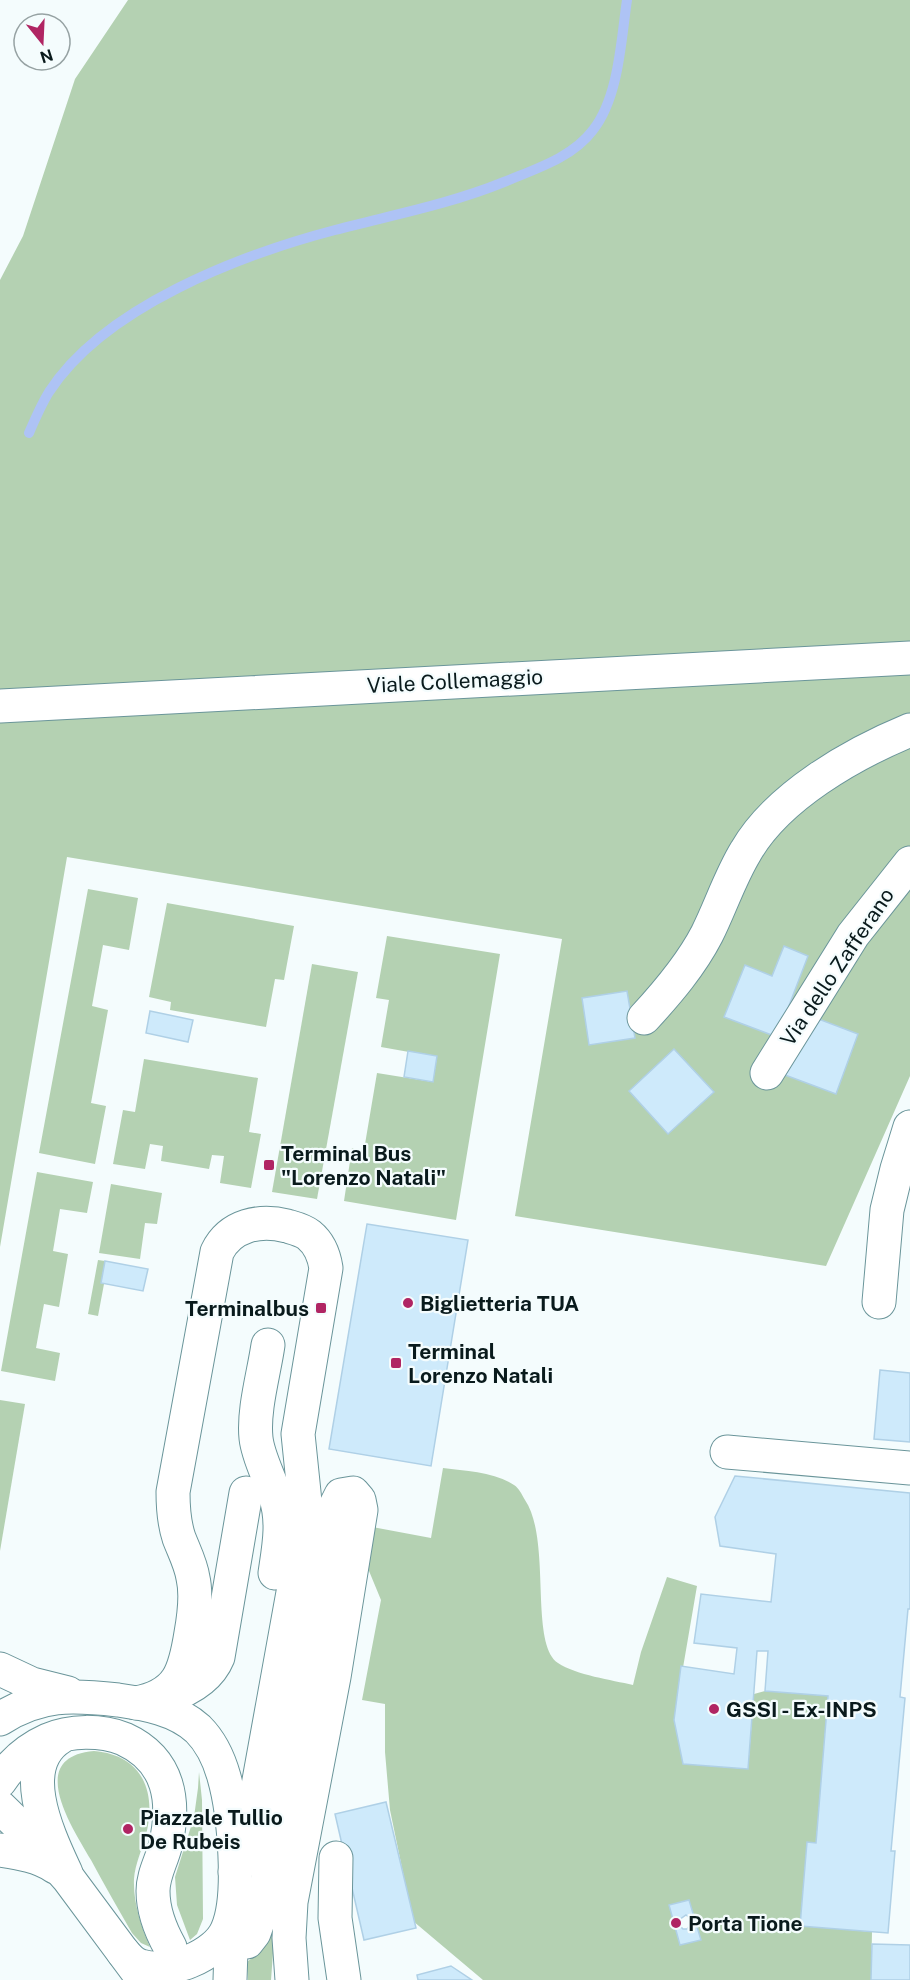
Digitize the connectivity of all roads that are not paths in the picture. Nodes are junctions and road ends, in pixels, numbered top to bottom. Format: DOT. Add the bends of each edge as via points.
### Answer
graph roads {
  1 [pos="910,658"];
  2 [pos="0,706"];
  3 [pos="910,730"];
  4 [pos="910,863"];
  5 [pos="644,1018"];
  6 [pos="767,1074"];
  7 [pos="910,1127"];
  8 [pos="879,1302"];
  9 [pos="268,1345"];
  10 [pos="727,1452"];
  11 [pos="910,1468"];
  12 [pos="246,1493"];
  13 [pos="0,1669"];
  14 [pos="81,1696"];
  15 [pos="136,1703"];
  16 [pos="0,1719"];
  17 [pos="65,1734"];
  18 [pos="0,1781"];
  19 [pos="0,1807"];
  20 [pos="233,1833"];
  21 [pos="0,1850"];
  22 [pos="336,1858"];
  23 [pos="235,1872"];
  24 [pos="68,1878"];
  25 [pos="240,1929"];
  26 [pos="170,1947"];
  27 [pos="123,1953"];
  28 [pos="143,1980"];
  29 [pos="152,1980"];
  30 [pos="230,1980"];
  31 [pos="292,1980"];
  32 [pos="344,1980"];
  1 -- 2 [label="main road, Viale Collemaggio"];
  3 -- 5 [label="main road" via="824,776 766,823 741,859 692,959"];
  4 -- 6 [label="main road, Via dello Zafferano" via="853,935"];
  7 -- 8 [label="main road" via="887,1210"];
  9 -- 20 [label="main road" via="256,1438 281,1525"];
  10 -- 11 [label="main road"];
  12 -- 15 [label="main road" via="216,1663 187,1689 155,1701"];
  13 -- 14 [label="main road" via="32,1684"];
  14 -- 15 [label="main road"];
  14 -- 16 [label="main road" via="44,1699"];
  15 -- 20 [label="main road" via="185,1719 207,1740 225,1779"];
  15 -- 23 [label="main road" via="152,1700 168,1689 186,1663 194,1581 179,1536 173,1492 217,1252 226,1237 249,1225 295,1228 320,1246 326,1268 298,1434 305,1526 247,1846"];
  17 -- 18 [label="main road" via="25,1754"];
  17 -- 24 [label="main road" via="49,1745 44,1754 37,1789 48,1831"];
  17 -- 26 [label="main road" via="120,1738 144,1750 158,1766 170,1813 153,1894"];
  19 -- 24 [label="main road"];
  20 -- 23 [label="main road"];
  21 -- 24 [label="main road" via="40,1859"];
  22 -- 32 [label="main road" via="334,1907"];
  23 -- 25 [label="main road"];
  24 -- 27 [label="main road"];
  25 -- 27 [label="main road" via="226,1932 216,1946 184,1963 147,1968"];
  25 -- 30 [label="main road"];
  25 -- 31 [label="main road" via="254,1933 262,1910 335,1507 341,1496 353,1493 361,1510 291,1902"];
  27 -- 28 [label="main road"];
  27 -- 29 [label="main road"];
}
